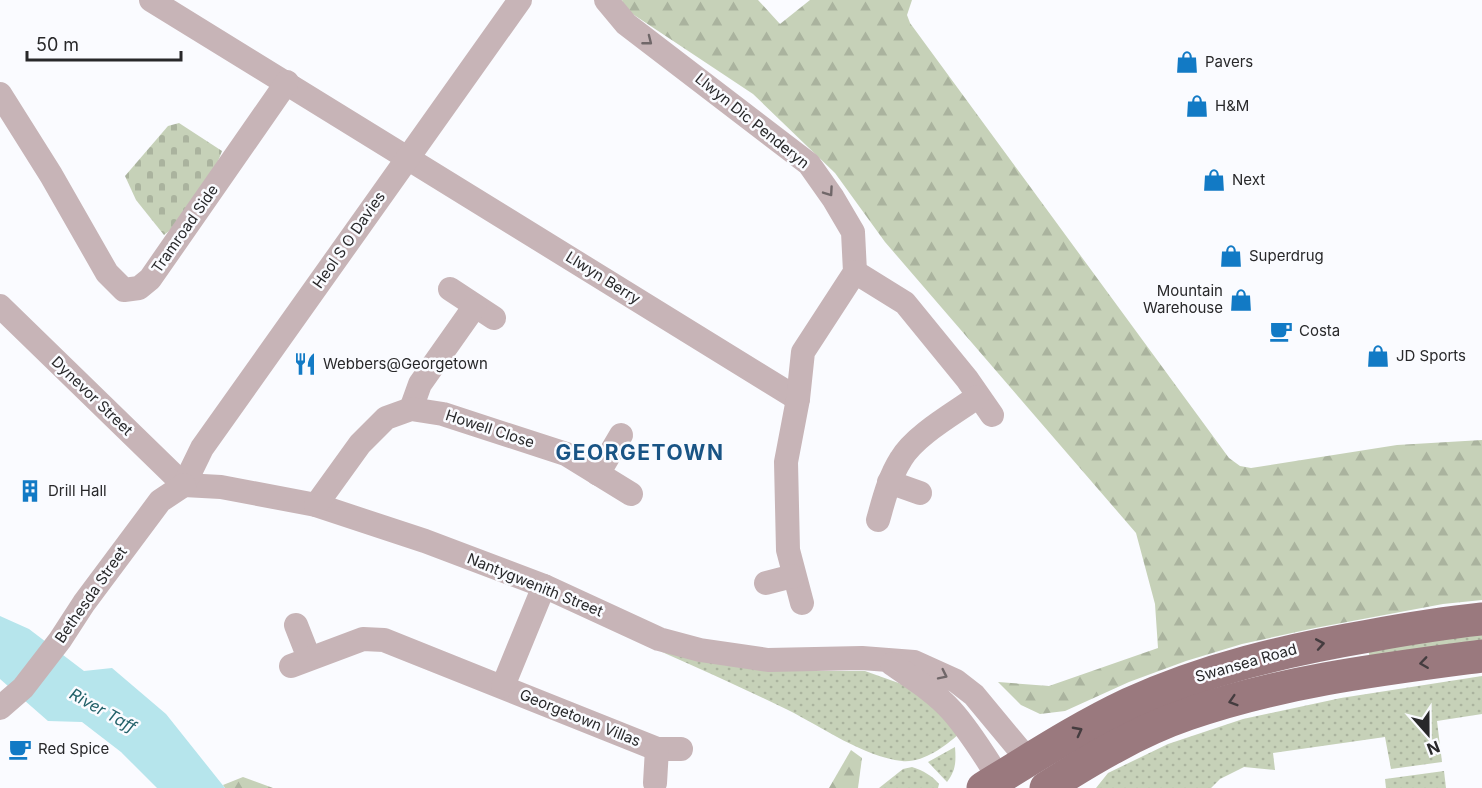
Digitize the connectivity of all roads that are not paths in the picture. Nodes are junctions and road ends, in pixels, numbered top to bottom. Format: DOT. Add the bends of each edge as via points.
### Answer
graph roads {
  1 [pos="151,0"];
  2 [pos="520,0"];
  3 [pos="606,0"];
  4 [pos="287,82"];
  5 [pos="0,94"];
  6 [pos="408,157"];
  7 [pos="855,272"];
  8 [pos="450,289"];
  9 [pos="0,306"];
  10 [pos="798,399"];
  11 [pos="411,409"];
  12 [pos="621,435"];
  13 [pos="598,474"];
  14 [pos="889,482"];
  15 [pos="184,485"];
  16 [pos="920,493"];
  17 [pos="631,494"];
  18 [pos="316,505"];
  19 [pos="878,520"];
  20 [pos="794,576"];
  21 [pos="766,583"];
  22 [pos="544,586"];
  23 [pos="802,603"];
  24 [pos="1482,619"];
  25 [pos="296,625"];
  26 [pos="1482,656"];
  27 [pos="888,661"];
  28 [pos="503,686"];
  29 [pos="6,703"];
  30 [pos="657,749"];
  31 [pos="681,749"];
  32 [pos="1028,760"];
  33 [pos="655,783"];
  34 [pos="996,785"];
  35 [pos="1047,788"];
  1 -- 4 [label="street, Llwyn Berry"];
  2 -- 6 [label="street, Heol S O Davies"];
  3 -- 7 [label="street, Llwyn Dic Penderyn, one-way" via="626,24 809,164 854,232"];
  4 -- 5 [label="street, Tramroad Side" via="150,279 139,288 124,290 107,273"];
  4 -- 6 [label="street, Llwyn Berry"];
  6 -- 10 [label="street, Llwyn Berry"];
  6 -- 15 [label="street, Heol S O Davies" via="202,448"];
  7 -- 10 [label="street" via="803,352"];
  7 -- 14 [label="street" via="905,303 984,406 927,432 902,457"];
  8 -- 11 [label="street" via="484,312 420,384"];
  9 -- 15 [label="street, Dynevor Street"];
  10 -- 20 [label="street" via="786,462 788,550"];
  11 -- 13 [label="street, Howell Close" via="443,414 566,454"];
  11 -- 18 [label="street" via="386,418 360,444"];
  12 -- 13 [label="street"];
  13 -- 17 [label="street, Howell Close"];
  14 -- 16 [label="street"];
  14 -- 19 [label="street"];
  15 -- 18 [label="street, Nantygwenith Street" via="221,487"];
  15 -- 29 [label="street, Bethesda Street" via="160,501 23,688"];
  18 -- 22 [label="street, Nantygwenith Street"];
  20 -- 21 [label="street"];
  20 -- 23 [label="street"];
  22 -- 27 [label="street, Nantygwenith Street" via="659,639 700,650 768,660"];
  22 -- 28 [label="street, Georgetown Villas"];
  32 -- 24 [label="main road, Swansea Road, one-way" via="1130,704 1193,678 1298,648"];
  25 -- 28 [label="street, Georgetown Villas" via="300,662 363,639 384,640"];
  26 -- 35 [label="main road, one-way" via="1281,687 1186,715 1084,764"];
  27 -- 32 [label="street, Nantygwenith Street, one-way" via="914,662 956,681 975,695"];
  27 -- 34 [label="street, Nantygwenith Street" via="950,708 969,733"];
  28 -- 30 [label="street, Georgetown Villas"];
  30 -- 31 [label="street, Georgetown Villas"];
  30 -- 33 [label="street, Georgetown Villas"];
  32 -- 34 [label="main road, Swansea Road"];
  32 -- 35 [label="main road"];
}
